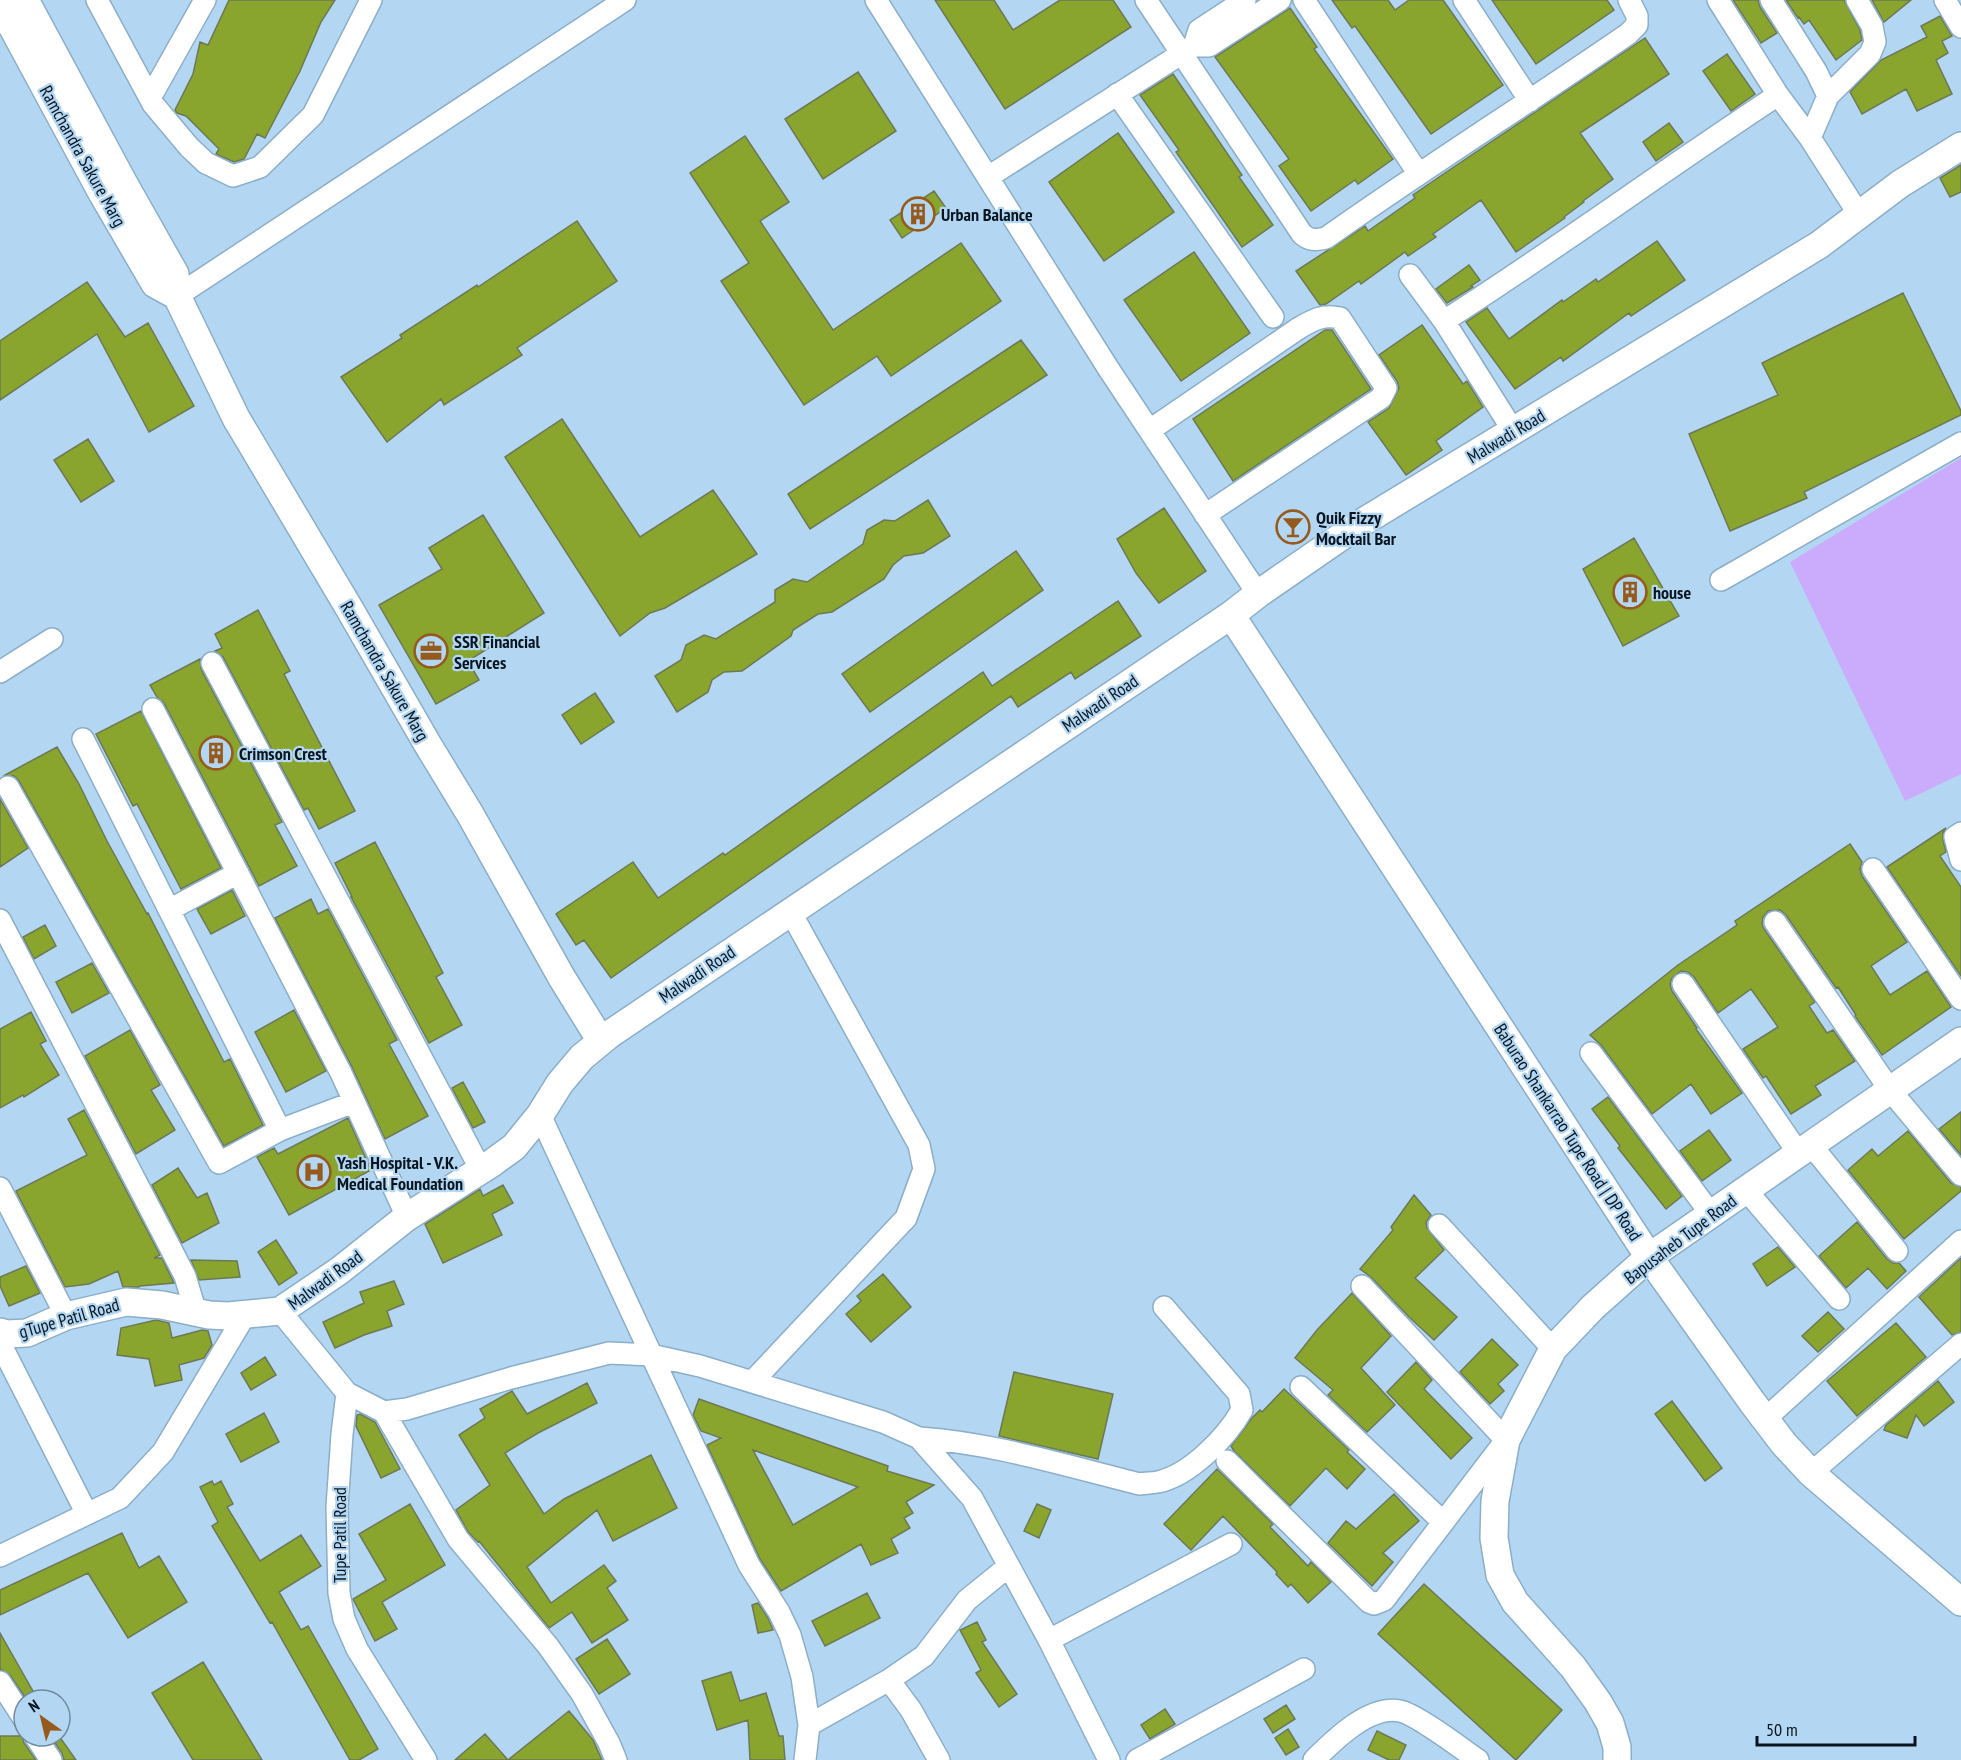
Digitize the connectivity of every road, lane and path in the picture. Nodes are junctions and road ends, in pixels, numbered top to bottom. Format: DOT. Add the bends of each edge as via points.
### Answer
graph roads {
  1 [pos="25,0"];
  2 [pos="97,0"];
  3 [pos="205,0"];
  4 [pos="371,0"];
  5 [pos="626,0"];
  6 [pos="876,0"];
  7 [pos="1146,0"];
  8 [pos="1245,0"];
  9 [pos="1280,0"];
  10 [pos="1304,0"];
  11 [pos="1464,0"];
  12 [pos="1629,0"];
  13 [pos="1718,0"];
  14 [pos="1771,0"];
  15 [pos="1857,0"];
  16 [pos="1945,0"];
  17 [pos="0,4"];
  18 [pos="1961,27"];
  19 [pos="1188,50"];
  20 [pos="1118,94"];
  21 [pos="1778,95"];
  22 [pos="1828,96"];
  23 [pos="150,98"];
  24 [pos="1530,101"];
  25 [pos="1810,138"];
  26 [pos="1961,146"];
  27 [pos="1418,173"];
  28 [pos="988,177"];
  29 [pos="112,187"];
  30 [pos="1858,213"];
  31 [pos="1410,275"];
  32 [pos="177,296"];
  33 [pos="1273,317"];
  34 [pos="1444,321"];
  35 [pos="1150,430"];
  36 [pos="1514,432"];
  37 [pos="1961,443"];
  38 [pos="1205,515"];
  39 [pos="1721,580"];
  40 [pos="1258,594"];
  41 [pos="1231,615"];
  42 [pos="52,639"];
  43 [pos="212,663"];
  44 [pos="0,672"];
  45 [pos="153,709"];
  46 [pos="83,739"];
  47 [pos="8,787"];
  48 [pos="1961,833"];
  49 [pos="1961,860"];
  50 [pos="1873,869"];
  51 [pos="238,873"];
  52 [pos="169,910"];
  53 [pos="790,911"];
  54 [pos="0,920"];
  55 [pos="1775,922"];
  56 [pos="1683,984"];
  57 [pos="1961,999"];
  58 [pos="601,1041"];
  59 [pos="1961,1041"];
  60 [pos="1591,1053"];
  61 [pos="1890,1090"];
  62 [pos="354,1102"];
  63 [pos="540,1115"];
  64 [pos="280,1130"];
  65 [pos="1805,1149"];
  66 [pos="481,1170"];
  67 [pos="1961,1174"];
  68 [pos="0,1188"];
  69 [pos="1746,1190"];
  70 [pos="1711,1214"];
  71 [pos="407,1216"];
  72 [pos="1438,1225"];
  73 [pos="1961,1241"];
  74 [pos="1897,1251"];
  75 [pos="1649,1257"];
  76 [pos="1362,1286"];
  77 [pos="1839,1299"];
  78 [pos="1164,1307"];
  79 [pos="280,1311"];
  80 [pos="196,1313"];
  81 [pos="245,1315"];
  82 [pos="66,1316"];
  83 [pos="0,1332"];
  84 [pos="0,1343"];
  85 [pos="1961,1344"];
  86 [pos="1553,1349"];
  87 [pos="651,1355"];
  88 [pos="752,1382"];
  89 [pos="1301,1387"];
  90 [pos="347,1393"];
  91 [pos="384,1412"];
  92 [pos="1765,1419"];
  93 [pos="920,1438"];
  94 [pos="1506,1440"];
  95 [pos="1227,1461"];
  96 [pos="1810,1473"];
  97 [pos="87,1514"];
  98 [pos="1443,1522"];
  99 [pos="1232,1544"];
  100 [pos="0,1556"];
  101 [pos="1008,1566"];
  102 [pos="1961,1602"];
  103 [pos="1049,1640"];
  104 [pos="1304,1669"];
  105 [pos="889,1680"];
  106 [pos="0,1682"];
  107 [pos="12,1700"];
  108 [pos="809,1725"];
  109 [pos="426,1760"];
  110 [pos="615,1760"];
  111 [pos="806,1760"];
  112 [pos="939,1760"];
  113 [pos="1109,1760"];
  114 [pos="1137,1760"];
  115 [pos="1314,1760"];
  116 [pos="1478,1760"];
  117 [pos="1617,1760"];
  1 -- 29 [label="street, Ramchandra Sakure Marg"];
  2 -- 23 [label="street"];
  3 -- 23 [label="street"];
  4 -- 23 [label="street" via="313,115 260,167 233,176 206,163"];
  5 -- 32 [label="street"];
  6 -- 28 [label="street"];
  7 -- 19 [label="street"];
  8 -- 19 [label="street" via="1199,30"];
  9 -- 19 [label="street" via="1209,46"];
  10 -- 27 [label="street"];
  11 -- 24 [label="street"];
  12 -- 24 [label="street" via="1638,15 1628,34"];
  13 -- 21 [label="street"];
  14 -- 22 [label="street"];
  15 -- 22 [label="street" via="1872,26 1875,42 1870,54"];
  16 -- 18 [label="street"];
  17 -- 29 [label="street, Ramchandra Sakure Marg"];
  19 -- 20 [label="street"];
  19 -- 27 [label="street" via="1308,239 1326,238"];
  20 -- 28 [label="street"];
  20 -- 33 [label="street"];
  21 -- 25 [label="street"];
  21 -- 34 [label="street"];
  22 -- 25 [label="street"];
  24 -- 27 [label="street"];
  25 -- 30 [label="street"];
  26 -- 30 [label="street, Malwadi Road"];
  28 -- 35 [label="street"];
  29 -- 32 [label="street, Ramchandra Sakure Marg" via="175,274"];
  30 -- 36 [label="street, Malwadi Road" via="1819,245"];
  31 -- 34 [label="street"];
  32 -- 58 [label="street, Ramchandra Sakure Marg" via="236,418"];
  34 -- 36 [label="street"];
  35 -- 38 [label="street"];
  35 -- 38 [label="street" via="1317,318 1340,318 1386,388 1381,399"];
  36 -- 40 [label="street, Malwadi Road" via="1358,525"];
  37 -- 39 [label="street"];
  38 -- 40 [label="street"];
  40 -- 41 [label="street, Malwadi Road"];
  41 -- 53 [label="street, Malwadi Road"];
  41 -- 75 [label="street, Baburao Shankarrao Tupe Road | DP Road"];
  42 -- 44 [label="street"];
  43 -- 66 [label="street"];
  45 -- 51 [label="street"];
  46 -- 52 [label="street"];
  47 -- 64 [label="street" via="219,1163"];
  48 -- 49 [label="street" via="1955,837"];
  50 -- 57 [label="street"];
  51 -- 52 [label="street"];
  51 -- 62 [label="street"];
  52 -- 64 [label="street"];
  53 -- 58 [label="street, Malwadi Road"];
  53 -- 88 [label="street" via="919,1145 924,1169 906,1218"];
  54 -- 80 [label="street" via="185,1276"];
  55 -- 61 [label="street"];
  56 -- 65 [label="street"];
  58 -- 63 [label="street, Malwadi Road" via="560,1083"];
  59 -- 61 [label="street, Bapusaheb Tupe Road"];
  60 -- 70 [label="street"];
  61 -- 65 [label="street, Bapusaheb Tupe Road"];
  61 -- 67 [label="street"];
  62 -- 64 [label="street"];
  62 -- 71 [label="street"];
  63 -- 66 [label="street, Malwadi Road" via="514,1147"];
  63 -- 87 [label="street"];
  65 -- 69 [label="street, Bapusaheb Tupe Road"];
  65 -- 74 [label="street"];
  66 -- 71 [label="street, Malwadi Road"];
  68 -- 82 [label="street"];
  69 -- 70 [label="street, Bapusaheb Tupe Road"];
  69 -- 77 [label="street"];
  70 -- 75 [label="street, Bapusaheb Tupe Road"];
  71 -- 79 [label="street, Malwadi Road" via="339,1271"];
  72 -- 86 [label="street"];
  73 -- 92 [label="street"];
  75 -- 86 [label="street, Bapusaheb Tupe Road" via="1593,1306"];
  75 -- 92 [label="street, Baburao Shankarrao Tupe Road | DP Road"];
  76 -- 94 [label="street"];
  78 -- 93 [label="street" via="1239,1394 1242,1410 1207,1453 1179,1474 1140,1484 989,1448"];
  79 -- 81 [label="street, gTupe Patil Road"];
  79 -- 90 [label="street"];
  80 -- 81 [label="street, gTupe Patil Road"];
  80 -- 82 [label="street, gTupe Patil Road" via="126,1302"];
  81 -- 97 [label="street" via="163,1452 120,1498"];
  82 -- 83 [label="street, gTupe Patil Road" via="27,1333"];
  84 -- 97 [label="street"];
  85 -- 96 [label="street"];
  86 -- 94 [label="street, Bapusaheb Tupe Road"];
  87 -- 88 [label="street"];
  87 -- 91 [label="street" via="609,1353"];
  87 -- 108 [label="street" via="749,1565 790,1635 802,1677"];
  88 -- 93 [label="street" via="883,1422"];
  89 -- 98 [label="street"];
  90 -- 91 [label="street"];
  90 -- 109 [label="street, Tupe Patil Road" via="337,1506 339,1593 344,1619 357,1649"];
  91 -- 110 [label="street" via="458,1539 548,1646 582,1694"];
  92 -- 96 [label="street, Baburao Shankarrao Tupe Road | DP Road"];
  93 -- 101 [label="street" via="972,1498"];
  94 -- 98 [label="street"];
  94 -- 117 [label="street, Bapusaheb Tupe Road" via="1494,1538 1500,1575 1515,1602 1573,1667 1598,1702 1610,1723"];
  95 -- 98 [label="street" via="1332,1568 1374,1604 1384,1600"];
  96 -- 102 [label="street, Baburao Shankarrao Tupe Road | DP Road"];
  97 -- 100 [label="street"];
  99 -- 103 [label="street"];
  101 -- 103 [label="street"];
  101 -- 105 [label="street" via="967,1600 924,1656"];
  103 -- 113 [label="street"];
  104 -- 114 [label="street"];
  105 -- 108 [label="street"];
  105 -- 112 [label="street"];
  106 -- 107 [label="street"];
  108 -- 111 [label="street"];
  115 -- 116 [label="street" via="1337,1736 1388,1710 1402,1711"];
}
